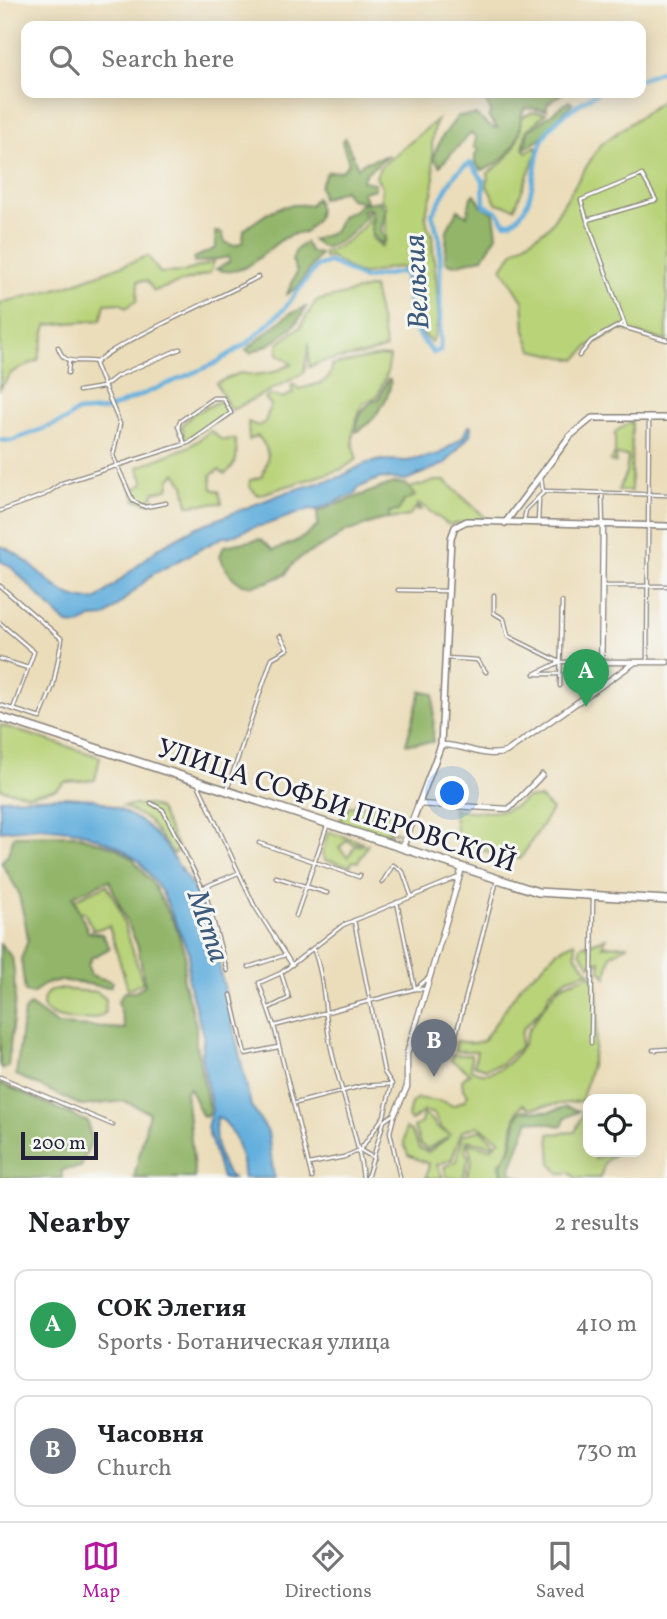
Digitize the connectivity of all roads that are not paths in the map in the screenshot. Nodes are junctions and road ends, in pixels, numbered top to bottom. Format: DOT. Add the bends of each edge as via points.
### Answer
graph roads {
  1 [pos="587,220"];
  2 [pos="258,277"];
  3 [pos="622,325"];
  4 [pos="667,340"];
  5 [pos="58,347"];
  6 [pos="180,349"];
  7 [pos="579,356"];
  8 [pos="69,362"];
  9 [pos="97,362"];
  10 [pos="68,373"];
  11 [pos="103,387"];
  12 [pos="79,391"];
  13 [pos="649,417"];
  14 [pos="667,418"];
  15 [pos="185,444"];
  16 [pos="116,467"];
  17 [pos="541,474"];
  18 [pos="530,489"];
  19 [pos="543,490"];
  20 [pos="602,491"];
  21 [pos="647,495"];
  22 [pos="667,495"];
  23 [pos="539,498"];
  24 [pos="166,503"];
  25 [pos="519,504"];
  26 [pos="0,510"];
  27 [pos="526,510"];
  28 [pos="505,523"];
  29 [pos="538,523"];
  30 [pos="523,524"];
  31 [pos="603,524"];
  32 [pos="647,526"];
  33 [pos="667,526"];
  34 [pos="0,586"];
  35 [pos="602,586"];
  36 [pos="648,586"];
  37 [pos="667,586"];
  38 [pos="398,590"];
  39 [pos="449,593"];
  40 [pos="494,595"];
  41 [pos="562,602"];
  42 [pos="0,623"];
  43 [pos="281,636"];
  44 [pos="446,657"];
  45 [pos="0,659"];
  46 [pos="560,662"];
  47 [pos="602,662"];
  48 [pos="667,662"];
  49 [pos="634,663"];
  50 [pos="647,663"];
  51 [pos="28,668"];
  52 [pos="486,672"];
  53 [pos="559,674"];
  54 [pos="560,686"];
  55 [pos="601,686"];
  56 [pos="0,705"];
  57 [pos="13,709"];
  58 [pos="0,717"];
  59 [pos="442,745"];
  60 [pos="542,775"];
  61 [pos="196,780"];
  62 [pos="227,790"];
  63 [pos="151,803"];
  64 [pos="418,804"];
  65 [pos="328,823"];
  66 [pos="259,843"];
  67 [pos="403,846"];
  68 [pos="314,860"];
  69 [pos="462,867"];
  70 [pos="238,873"];
  71 [pos="360,875"];
  72 [pos="276,877"];
  73 [pos="459,877"];
  74 [pos="498,879"];
  75 [pos="382,883"];
  76 [pos="306,886"];
  77 [pos="202,888"];
  78 [pos="327,893"];
  79 [pos="411,895"];
  80 [pos="593,897"];
  81 [pos="667,900"];
  82 [pos="396,901"];
  83 [pos="296,916"];
  84 [pos="353,919"];
  85 [pos="313,948"];
  86 [pos="285,955"];
  87 [pos="292,965"];
  88 [pos="249,967"];
  89 [pos="227,971"];
  90 [pos="281,973"];
  91 [pos="430,976"];
  92 [pos="415,989"];
  93 [pos="425,989"];
  94 [pos="231,995"];
  95 [pos="371,1000"];
  96 [pos="269,1008"];
  97 [pos="324,1013"];
  98 [pos="274,1026"];
  99 [pos="454,1042"];
  100 [pos="591,1043"];
  101 [pos="278,1046"];
  102 [pos="667,1049"];
  103 [pos="653,1050"];
  104 [pos="0,1077"];
  105 [pos="391,1084"];
  106 [pos="341,1090"];
  107 [pos="295,1104"];
  108 [pos="396,1113"];
  109 [pos="113,1125"];
  110 [pos="360,1150"];
  111 [pos="373,1158"];
  112 [pos="309,1164"];
  113 [pos="312,1178"];
  114 [pos="365,1178"];
  115 [pos="400,1178"];
  1 -- 1 [label="street" via="656,200 642,175 580,200"];
  1 -- 3 [label="street"];
  2 -- 9 [label="street"];
  3 -- 4 [label="street"];
  3 -- 7 [label="street" via="591,341"];
  5 -- 8 [label="street"];
  6 -- 11 [label="street" via="117,376"];
  8 -- 9 [label="street"];
  8 -- 10 [label="street"];
  9 -- 11 [label="street"];
  11 -- 12 [label="street"];
  11 -- 16 [label="street" via="120,424 113,445"];
  13 -- 14 [label="main road"];
  13 -- 17 [label="main road" via="592,418 570,436"];
  13 -- 21 [label="street"];
  15 -- 15 [label="street" via="231,413 223,398 213,398 180,421"];
  15 -- 16 [label="street"];
  16 -- 24 [label="street" via="136,505"];
  16 -- 26 [label="street" via="62,483 44,495"];
  17 -- 18 [label="main road"];
  17 -- 19 [label="street"];
  18 -- 19 [label="street"];
  18 -- 25 [label="main road"];
  19 -- 20 [label="street"];
  19 -- 23 [label="street"];
  20 -- 21 [label="street"];
  20 -- 31 [label="street"];
  21 -- 22 [label="street"];
  21 -- 32 [label="street"];
  23 -- 27 [label="street"];
  23 -- 29 [label="street"];
  25 -- 27 [label="street"];
  25 -- 28 [label="main road"];
  27 -- 30 [label="street"];
  28 -- 30 [label="main road"];
  28 -- 39 [label="main road" via="467,521 454,528"];
  29 -- 30 [label="main road"];
  29 -- 31 [label="main road"];
  31 -- 32 [label="main road"];
  31 -- 35 [label="street"];
  32 -- 33 [label="main road"];
  32 -- 36 [label="street"];
  34 -- 57 [label="street" via="62,638 53,687 40,719"];
  35 -- 36 [label="street"];
  35 -- 47 [label="street"];
  36 -- 37 [label="street"];
  36 -- 50 [label="street"];
  38 -- 39 [label="street"];
  39 -- 44 [label="main road"];
  40 -- 46 [label="street" via="494,613 504,619 508,636"];
  41 -- 46 [label="street"];
  42 -- 51 [label="street" via="34,652"];
  43 -- 62 [label="street" via="288,649 272,658"];
  44 -- 52 [label="street" via="477,660"];
  44 -- 59 [label="main road"];
  45 -- 51 [label="street"];
  46 -- 47 [label="street"];
  46 -- 53 [label="street"];
  46 -- 53 [label="street" via="535,674"];
  47 -- 49 [label="street"];
  47 -- 55 [label="street"];
  48 -- 50 [label="street"];
  49 -- 50 [label="street"];
  49 -- 55 [label="street"];
  51 -- 57 [label="street"];
  53 -- 54 [label="street"];
  55 -- 59 [label="street" via="506,752 486,755"];
  56 -- 57 [label="street"];
  58 -- 61 [label="main road, УЛИЦА СОФЬИ ПЕРОВСКОЙ"];
  59 -- 64 [label="main road"];
  60 -- 64 [label="street" via="509,809"];
  61 -- 62 [label="main road, УЛИЦА СОФЬИ ПЕРОВСКОЙ"];
  61 -- 70 [label="street"];
  62 -- 65 [label="main road, УЛИЦА СОФЬИ ПЕРОВСКОЙ"];
  63 -- 77 [label="street" via="163,810"];
  64 -- 67 [label="main road"];
  65 -- 67 [label="main road, УЛИЦА СОФЬИ ПЕРОВСКОЙ"];
  65 -- 68 [label="street"];
  66 -- 68 [label="street"];
  67 -- 69 [label="main road, УЛИЦА СОФЬИ ПЕРОВСКОЙ"];
  68 -- 71 [label="street"];
  68 -- 76 [label="street"];
  69 -- 73 [label="street"];
  69 -- 74 [label="main road, УЛИЦА СОФЬИ ПЕРОВСКОЙ"];
  70 -- 77 [label="street"];
  70 -- 86 [label="street"];
  72 -- 76 [label="street"];
  73 -- 79 [label="street"];
  73 -- 91 [label="street"];
  74 -- 80 [label="main road, УЛИЦА СОФЬИ ПЕРОВСКОЙ" via="538,892"];
  74 -- 99 [label="street"];
  75 -- 79 [label="street" via="393,866 402,872"];
  76 -- 78 [label="street"];
  76 -- 83 [label="street"];
  77 -- 89 [label="street"];
  79 -- 82 [label="street"];
  80 -- 81 [label="main road, УЛИЦА СОФЬИ ПЕРОВСКОЙ"];
  80 -- 100 [label="street"];
  82 -- 84 [label="street"];
  82 -- 92 [label="street"];
  84 -- 85 [label="street"];
  84 -- 95 [label="street"];
  85 -- 87 [label="street"];
  85 -- 97 [label="street"];
  86 -- 87 [label="street"];
  86 -- 88 [label="street"];
  87 -- 90 [label="street"];
  90 -- 96 [label="street" via="289,998"];
  90 -- 96 [label="street" via="259,983"];
  91 -- 92 [label="street"];
  91 -- 93 [label="street"];
  92 -- 93 [label="street"];
  92 -- 95 [label="street"];
  93 -- 108 [label="street" via="407,1054 407,1087"];
  94 -- 101 [label="street" via="245,1054"];
  95 -- 97 [label="street"];
  95 -- 105 [label="street" via="384,1072"];
  96 -- 98 [label="street"];
  97 -- 98 [label="street"];
  97 -- 106 [label="street"];
  98 -- 101 [label="street"];
  101 -- 107 [label="street"];
  102 -- 103 [label="street"];
  104 -- 109 [label="street"];
  105 -- 106 [label="street"];
  105 -- 110 [label="street" via="384,1116"];
  106 -- 107 [label="street"];
  106 -- 110 [label="street"];
  107 -- 112 [label="street"];
  108 -- 111 [label="street" via="384,1121"];
  108 -- 115 [label="street" via="390,1132"];
  110 -- 111 [label="street"];
  110 -- 112 [label="street"];
  110 -- 114 [label="street"];
  111 -- 114 [label="street"];
  112 -- 113 [label="street"];
}
